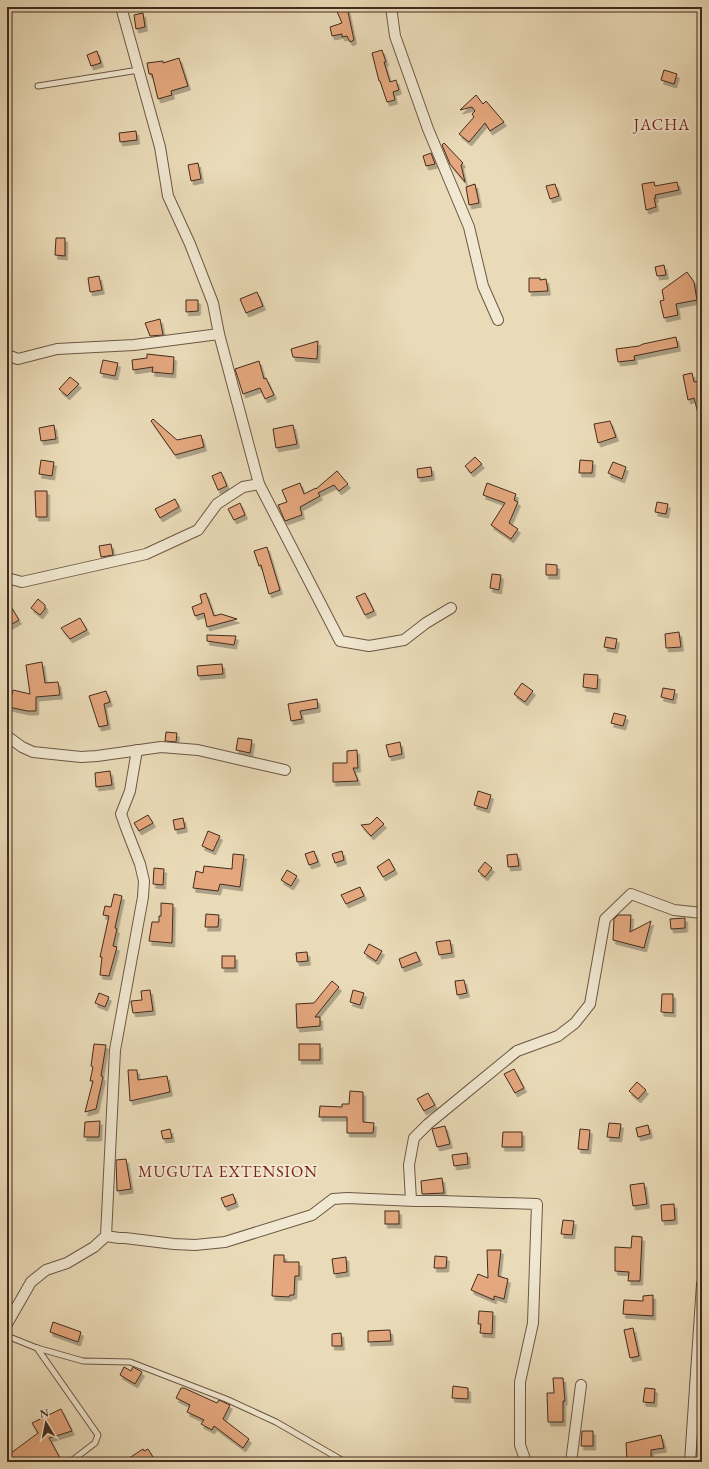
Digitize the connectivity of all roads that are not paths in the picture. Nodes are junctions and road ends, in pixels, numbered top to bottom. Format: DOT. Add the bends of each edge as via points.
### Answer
graph roads {
  1 [pos="121,7"];
  2 [pos="391,7"];
  3 [pos="139,70"];
  4 [pos="38,86"];
  5 [pos="498,320"];
  6 [pos="219,334"];
  7 [pos="7,355"];
  8 [pos="259,484"];
  9 [pos="7,578"];
  10 [pos="451,608"];
  11 [pos="7,736"];
  12 [pos="136,750"];
  13 [pos="285,770"];
  14 [pos="702,914"];
  15 [pos="411,1200"];
  16 [pos="106,1236"];
  17 [pos="702,1284"];
  18 [pos="7,1324"];
  19 [pos="7,1336"];
  20 [pos="37,1348"];
  21 [pos="581,1385"];
  22 [pos="76,1459"];
  23 [pos="70,1462"];
  24 [pos="345,1462"];
  25 [pos="526,1462"];
  26 [pos="570,1462"];
  27 [pos="690,1462"];
  1 -- 3 [label="street"];
  2 -- 5 [label="street" via="395,36 428,129 469,227 484,286"];
  3 -- 4 [label="lane"];
  3 -- 6 [label="street" via="160,147 168,196 213,303"];
  6 -- 7 [label="street" via="134,345 57,348 18,359"];
  6 -- 8 [label="street"];
  8 -- 9 [label="street" via="243,487 217,504 198,530 146,554 22,582"];
  8 -- 10 [label="street" via="340,641 369,646 404,640"];
  11 -- 12 [label="street" via="27,750 81,757"];
  12 -- 13 [label="street" via="161,747 198,750"];
  12 -- 16 [label="street" via="130,791 121,814 144,881 115,1050"];
  14 -- 15 [label="street" via="674,910 631,894 605,919 590,1004 575,1023 558,1036 517,1051 414,1138 409,1165"];
  15 -- 16 [label="street" via="333,1199 312,1215 216,1244 174,1244"];
  15 -- 25 [label="street" via="537,1204 533,1323 520,1382 520,1444"];
  16 -- 18 [label="street" via="94,1247 67,1263 46,1270 31,1282"];
  17 -- 27 [label="street"];
  19 -- 20 [label="lane"];
  20 -- 22 [label="lane" via="98,1435 95,1443"];
  20 -- 24 [label="lane" via="83,1361 130,1362 226,1399 269,1419"];
  21 -- 26 [label="street"];
  22 -- 23 [label="lane"];
}
